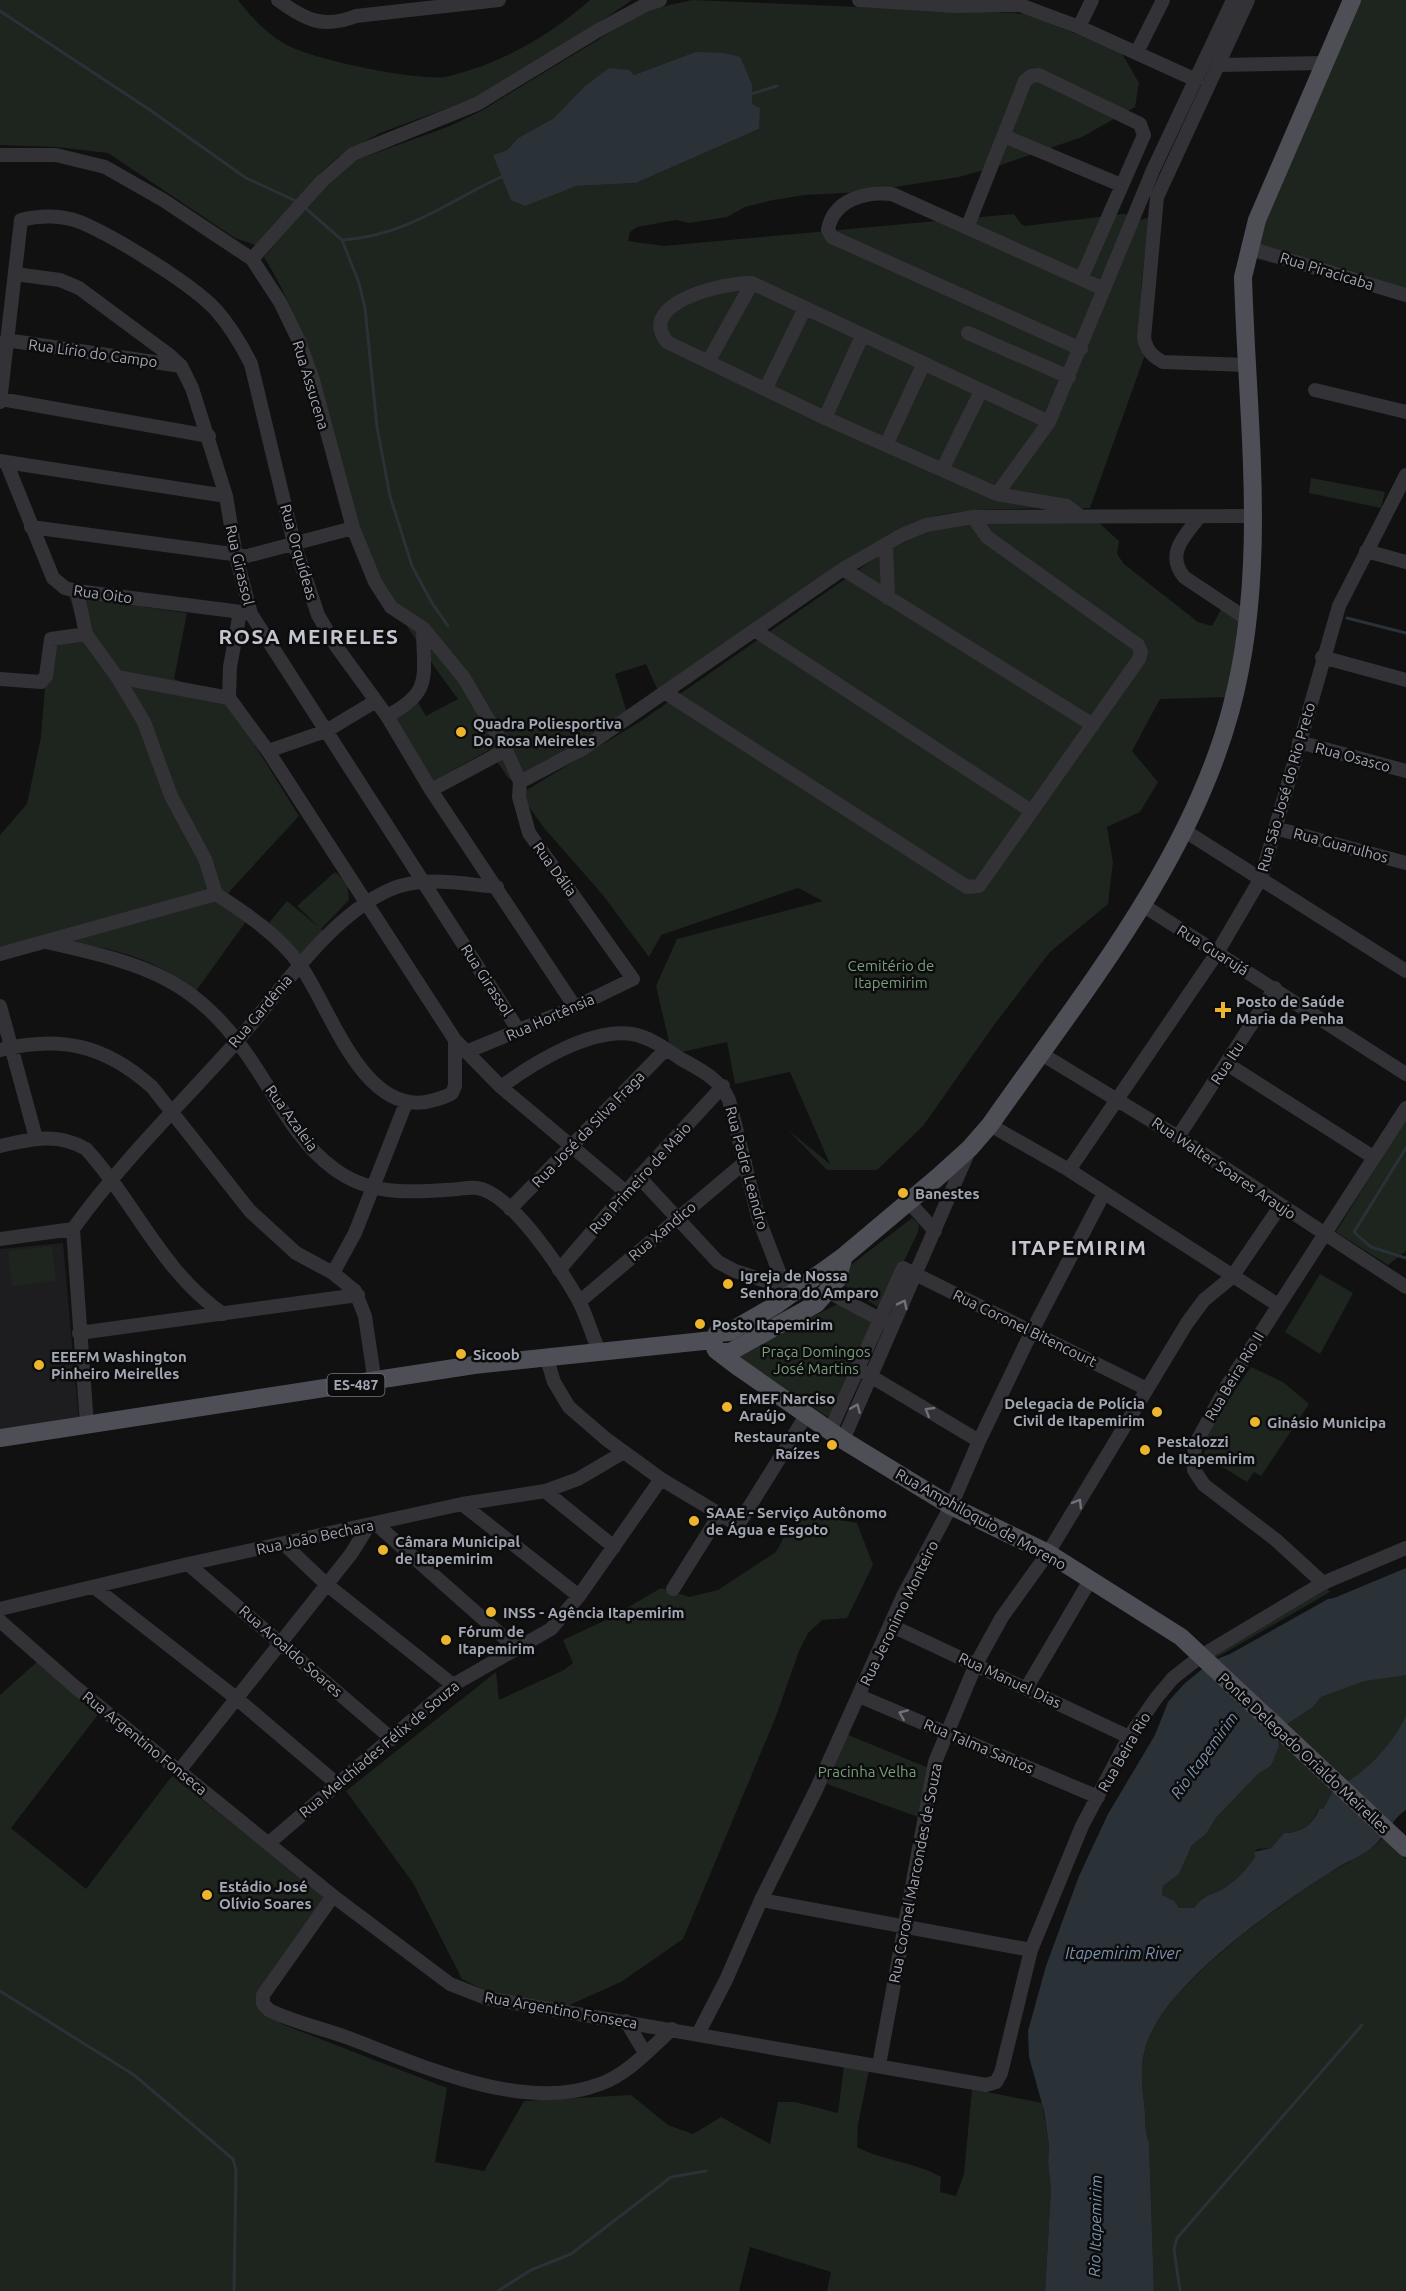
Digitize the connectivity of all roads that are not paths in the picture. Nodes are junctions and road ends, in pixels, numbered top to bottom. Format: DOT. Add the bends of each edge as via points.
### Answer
graph roads {
  1 [pos="278,0"];
  2 [pos="499,0"];
  3 [pos="660,0"];
  4 [pos="859,0"];
  5 [pos="1092,0"];
  6 [pos="1163,0"];
  7 [pos="1233,0"];
  8 [pos="1248,0"];
  9 [pos="1352,0"];
  10 [pos="890,1"];
  11 [pos="645,2"];
  12 [pos="1021,2"];
  13 [pos="446,3"];
  14 [pos="957,3"];
  15 [pos="1079,27"];
  16 [pos="1137,52"];
  17 [pos="1323,63"];
  18 [pos="1218,65"];
  19 [pos="1196,80"];
  20 [pos="1004,136"];
  21 [pos="0,154"];
  22 [pos="1153,170"];
  23 [pos="1121,185"];
  24 [pos="1156,197"];
  25 [pos="967,228"];
  26 [pos="1249,248"];
  27 [pos="252,259"];
  28 [pos="15,274"];
  29 [pos="1081,279"];
  30 [pos="752,283"];
  31 [pos="1104,290"];
  32 [pos="1406,295"];
  33 [pos="805,308"];
  34 [pos="968,333"];
  35 [pos="862,336"];
  36 [pos="6,340"];
  37 [pos="1081,349"];
  38 [pos="708,362"];
  39 [pos="924,363"];
  40 [pos="1247,365"];
  41 [pos="181,366"];
  42 [pos="1069,377"];
  43 [pos="766,388"];
  44 [pos="1315,390"];
  45 [pos="981,391"];
  46 [pos="0,401"];
  47 [pos="1406,411"];
  48 [pos="825,418"];
  49 [pos="1049,422"];
  50 [pos="208,436"];
  51 [pos="886,445"];
  52 [pos="3,461"];
  53 [pos="942,470"];
  54 [pos="1406,475"];
  55 [pos="997,494"];
  56 [pos="226,496"];
  57 [pos="1080,516"];
  58 [pos="1200,516"];
  59 [pos="1254,516"];
  60 [pos="973,517"];
  61 [pos="31,527"];
  62 [pos="353,528"];
  63 [pos="294,543"];
  64 [pos="886,544"];
  65 [pos="1366,551"];
  66 [pos="236,556"];
  67 [pos="1406,562"];
  68 [pos="843,569"];
  69 [pos="77,591"];
  70 [pos="888,598"];
  71 [pos="246,613"];
  72 [pos="1247,619"];
  73 [pos="423,628"];
  74 [pos="756,632"];
  75 [pos="86,634"];
  76 [pos="1322,657"];
  77 [pos="117,677"];
  78 [pos="0,679"];
  79 [pos="1406,680"];
  80 [pos="666,693"];
  81 [pos="229,698"];
  82 [pos="376,701"];
  83 [pos="387,716"];
  84 [pos="1093,724"];
  85 [pos="326,731"];
  86 [pos="1299,742"];
  87 [pos="506,750"];
  88 [pos="268,751"];
  89 [pos="1406,771"];
  90 [pos="520,782"];
  91 [pos="431,790"];
  92 [pos="1031,811"];
  93 [pos="1275,828"];
  94 [pos="1185,831"];
  95 [pos="1406,862"];
  96 [pos="1261,878"];
  97 [pos="423,881"];
  98 [pos="497,887"];
  99 [pos="216,894"];
  100 [pos="366,904"];
  101 [pos="1141,904"];
  102 [pos="46,942"];
  103 [pos="1217,953"];
  104 [pos="0,954"];
  105 [pos="300,964"];
  106 [pos="1406,971"];
  107 [pos="633,979"];
  108 [pos="1275,988"];
  109 [pos="0,1006"];
  110 [pos="575,1007"];
  111 [pos="519,1031"];
  112 [pos="238,1039"];
  113 [pos="455,1040"];
  114 [pos="6,1049"];
  115 [pos="666,1049"];
  116 [pos="466,1052"];
  117 [pos="1040,1053"];
  118 [pos="1227,1064"];
  119 [pos="1406,1074"];
  120 [pos="723,1086"];
  121 [pos="501,1087"];
  122 [pos="1119,1098"];
  123 [pos="406,1103"];
  124 [pos="1406,1108"];
  125 [pos="172,1111"];
  126 [pos="990,1125"];
  127 [pos="1178,1137"];
  128 [pos="36,1138"];
  129 [pos="0,1146"];
  130 [pos="571,1146"];
  131 [pos="970,1148"];
  132 [pos="1373,1157"];
  133 [pos="745,1162"];
  134 [pos="1069,1170"];
  135 [pos="639,1177"];
  136 [pos="111,1181"];
  137 [pos="374,1188"];
  138 [pos="626,1192"];
  139 [pos="1104,1193"];
  140 [pos="908,1201"];
  141 [pos="1281,1205"];
  142 [pos="510,1209"];
  143 [pos="676,1218"];
  144 [pos="73,1230"];
  145 [pos="935,1231"];
  146 [pos="1324,1234"];
  147 [pos="0,1239"];
  148 [pos="844,1256"];
  149 [pos="559,1270"];
  150 [pos="333,1273"];
  151 [pos="917,1275"];
  152 [pos="1232,1277"];
  153 [pos="1406,1287"];
  154 [pos="791,1289"];
  155 [pos="829,1292"];
  156 [pos="358,1295"];
  157 [pos="579,1302"];
  158 [pos="1278,1305"];
  159 [pos="223,1314"];
  160 [pos="879,1319"];
  161 [pos="892,1325"];
  162 [pos="1032,1331"];
  163 [pos="79,1333"];
  164 [pos="724,1343"];
  165 [pos="599,1352"];
  166 [pos="547,1359"];
  167 [pos="864,1372"];
  168 [pos="375,1383"];
  169 [pos="1147,1389"];
  170 [pos="807,1414"];
  171 [pos="87,1425"];
  172 [pos="836,1435"];
  173 [pos="0,1438"];
  174 [pos="979,1441"];
  175 [pos="624,1452"];
  176 [pos="661,1479"];
  177 [pos="545,1491"];
  178 [pos="462,1504"];
  179 [pos="951,1506"];
  180 [pos="720,1514"];
  181 [pos="372,1525"];
  182 [pos="284,1544"];
  183 [pos="614,1547"];
  184 [pos="1406,1548"];
  185 [pos="1048,1553"];
  186 [pos="188,1564"];
  187 [pos="1089,1582"];
  188 [pos="1323,1583"];
  189 [pos="326,1584"];
  190 [pos="94,1587"];
  191 [pos="673,1589"];
  192 [pos="579,1596"];
  193 [pos="0,1609"];
  194 [pos="0,1621"];
  195 [pos="890,1625"];
  196 [pos="280,1642"];
  197 [pos="515,1647"];
  198 [pos="1203,1659"];
  199 [pos="976,1664"];
  200 [pos="453,1685"];
  201 [pos="1027,1687"];
  202 [pos="859,1696"];
  203 [pos="236,1698"];
  204 [pos="947,1733"];
  205 [pos="1129,1737"];
  206 [pos="392,1739"];
  207 [pos="179,1771"];
  208 [pos="336,1783"];
  209 [pos="1098,1797"];
  210 [pos="269,1843"];
  211 [pos="1404,1846"];
  212 [pos="333,1896"];
  213 [pos="761,1900"];
  214 [pos="903,1926"];
  215 [pos="1031,1950"];
  216 [pos="626,2022"];
  217 [pos="672,2029"];
  218 [pos="698,2034"];
  219 [pos="645,2053"];
  220 [pos="879,2065"];
  221 [pos="996,2082"];
  1 -- 13 [label="street" via="302,17 339,23 356,16"];
  2 -- 13 [label="street"];
  3 -- 11 [label="street"];
  4 -- 10 [label="street"];
  5 -- 15 [label="street"];
  6 -- 16 [label="street"];
  7 -- 19 [label="street"];
  8 -- 18 [label="street"];
  9 -- 17 [label="main road"];
  10 -- 14 [label="street"];
  11 -- 27 [label="street" via="477,104 353,154 322,181"];
  12 -- 14 [label="street"];
  12 -- 15 [label="street"];
  15 -- 16 [label="street"];
  16 -- 19 [label="street"];
  17 -- 18 [label="street"];
  17 -- 26 [label="main road"];
  18 -- 24 [label="street"];
  19 -- 22 [label="street"];
  20 -- 23 [label="street"];
  20 -- 23 [label="street" via="1025,81 1039,75 1140,124 1144,135"];
  20 -- 25 [label="street"];
  21 -- 27 [label="street, Rua Assucena" via="56,155 105,167"];
  22 -- 24 [label="street"];
  22 -- 31 [label="street"];
  23 -- 29 [label="street"];
  24 -- 40 [label="street" via="1146,348 1163,362"];
  25 -- 29 [label="street"];
  25 -- 37 [label="street" via="892,194 880,193 840,206 828,230 832,237"];
  26 -- 32 [label="street, Rua Piracicaba"];
  26 -- 40 [label="main road" via="1243,278"];
  27 -- 62 [label="street, Rua Assucena" via="298,339"];
  28 -- 36 [label="street"];
  28 -- 41 [label="street, Rua Girassol" via="60,280 79,288"];
  28 -- 63 [label="street, Rua Orquídeas" via="21,220 54,217 79,222 132,250 214,309 238,337 251,364"];
  29 -- 31 [label="street"];
  30 -- 33 [label="street"];
  30 -- 38 [label="street"];
  30 -- 38 [label="street" via="730,284 693,294 673,305 666,315 661,331 667,342"];
  31 -- 37 [label="street"];
  33 -- 35 [label="street"];
  33 -- 43 [label="street"];
  34 -- 42 [label="street"];
  35 -- 39 [label="street"];
  35 -- 48 [label="street"];
  36 -- 41 [label="street, Rua Lírio do Campo"];
  36 -- 46 [label="street"];
  37 -- 42 [label="street"];
  38 -- 43 [label="street"];
  39 -- 45 [label="street"];
  39 -- 51 [label="street"];
  40 -- 59 [label="main road"];
  41 -- 50 [label="street, Rua Girassol"];
  42 -- 49 [label="street"];
  43 -- 48 [label="street"];
  44 -- 47 [label="street"];
  45 -- 49 [label="street"];
  45 -- 53 [label="street"];
  46 -- 50 [label="street"];
  48 -- 51 [label="street"];
  49 -- 55 [label="street"];
  50 -- 56 [label="street, Rua Girassol"];
  51 -- 53 [label="street"];
  52 -- 56 [label="street"];
  52 -- 61 [label="street, Rua Oito"];
  53 -- 55 [label="street"];
  54 -- 65 [label="street, Rua São José do Rio Preto"];
  55 -- 57 [label="street" via="1067,506"];
  56 -- 66 [label="street, Rua Girassol"];
  57 -- 58 [label="street"];
  57 -- 60 [label="street"];
  58 -- 59 [label="street"];
  58 -- 72 [label="street" via="1177,545 1177,568 1184,577"];
  59 -- 72 [label="main road"];
  60 -- 64 [label="street" via="926,525"];
  60 -- 84 [label="street" via="987,537 1138,645 1139,659"];
  61 -- 66 [label="street"];
  61 -- 69 [label="street, Rua Oito" via="53,578 65,588"];
  62 -- 63 [label="street"];
  62 -- 73 [label="street, Rua Assucena" via="372,575 391,607"];
  63 -- 66 [label="street"];
  63 -- 82 [label="street, Rua Orquídeas" via="318,615"];
  64 -- 68 [label="street"];
  64 -- 70 [label="street"];
  65 -- 67 [label="street"];
  65 -- 76 [label="street, Rua São José do Rio Preto" via="1339,606"];
  66 -- 71 [label="street, Rua Girassol"];
  68 -- 70 [label="street"];
  68 -- 74 [label="street"];
  69 -- 71 [label="street, Rua Oito"];
  69 -- 75 [label="street"];
  70 -- 84 [label="street"];
  71 -- 81 [label="street" via="230,667"];
  71 -- 85 [label="street, Rua Girassol"];
  72 -- 94 [label="main road" via="1231,708"];
  73 -- 83 [label="street" via="422,689 410,703"];
  73 -- 87 [label="street, Rua Dália" via="464,678"];
  74 -- 80 [label="street"];
  74 -- 92 [label="street"];
  75 -- 77 [label="street"];
  75 -- 78 [label="street" via="51,639 41,682"];
  76 -- 79 [label="street"];
  76 -- 86 [label="street, Rua São José do Rio Preto"];
  77 -- 81 [label="street"];
  77 -- 99 [label="street" via="144,722 171,796 205,859"];
  80 -- 90 [label="street" via="565,760"];
  80 -- 92 [label="street" via="967,887 979,886"];
  81 -- 88 [label="street"];
  82 -- 83 [label="street, Rua Orquídeas"];
  82 -- 85 [label="street"];
  83 -- 91 [label="street, Rua Orquídeas"];
  84 -- 92 [label="street"];
  85 -- 88 [label="street"];
  85 -- 97 [label="street, Rua Girassol"];
  86 -- 89 [label="street, Rua Osasco"];
  86 -- 93 [label="street, Rua São José do Rio Preto"];
  87 -- 90 [label="street, Rua Dália"];
  87 -- 91 [label="street"];
  88 -- 100 [label="street"];
  90 -- 107 [label="street, Rua Dália" via="519,797 529,833"];
  91 -- 98 [label="street, Rua Orquídeas"];
  93 -- 95 [label="street, Rua Guarulhos"];
  93 -- 96 [label="street, Rua São José do Rio Preto"];
  94 -- 96 [label="street"];
  94 -- 101 [label="main road"];
  96 -- 103 [label="street, Rua São José do Rio Preto"];
  96 -- 106 [label="street"];
  97 -- 98 [label="street, Rua Gardênia"];
  97 -- 100 [label="street, Rua Gardênia" via="390,890"];
  97 -- 111 [label="street, Rua Girassol"];
  98 -- 110 [label="street, Rua Orquídeas"];
  99 -- 102 [label="street"];
  99 -- 105 [label="street" via="271,934"];
  100 -- 105 [label="street, Rua Gardênia"];
  100 -- 113 [label="street"];
  101 -- 103 [label="street, Rua Guarujá"];
  101 -- 117 [label="main road"];
  102 -- 104 [label="street"];
  102 -- 112 [label="street, Rua Azaleia" via="163,975 193,995"];
  103 -- 108 [label="street, Rua Guarujá"];
  103 -- 122 [label="street, Rua São José do Rio Preto"];
  105 -- 112 [label="street, Rua Gardênia"];
  105 -- 123 [label="street" via="364,1073"];
  107 -- 110 [label="street, Rua Hortênsia"];
  108 -- 118 [label="street, Rua Itu"];
  108 -- 119 [label="street, Rua Guarujá"];
  109 -- 114 [label="street"];
  110 -- 111 [label="street, Rua Hortênsia"];
  111 -- 116 [label="street, Rua Hortênsia"];
  112 -- 125 [label="street, Rua Gardênia"];
  112 -- 137 [label="street, Rua Azaleia" via="291,1122 314,1150 342,1174"];
  113 -- 116 [label="street"];
  113 -- 123 [label="street" via="452,1093 430,1101"];
  114 -- 125 [label="street" via="64,1043 113,1056 152,1087"];
  114 -- 128 [label="street"];
  115 -- 120 [label="street, Rua Padre Leandro"];
  115 -- 121 [label="street, Rua Padre Leandro" via="633,1035 597,1036 534,1065"];
  115 -- 130 [label="street, Rua José da Silva Fraga"];
  116 -- 121 [label="street"];
  117 -- 122 [label="street, Rua Walter Soares Araujo"];
  117 -- 126 [label="main road"];
  118 -- 127 [label="street, Rua Itu"];
  118 -- 132 [label="street"];
  120 -- 133 [label="street, Rua Padre Leandro"];
  120 -- 135 [label="street, Rua Primeiro de Maio"];
  121 -- 130 [label="street"];
  122 -- 127 [label="street, Rua Walter Soares Araujo"];
  122 -- 134 [label="street, Rua São José do Rio Preto"];
  123 -- 137 [label="street"];
  124 -- 132 [label="street, Rua Beira Rio II"];
  125 -- 136 [label="street, Rua Gardênia"];
  125 -- 150 [label="street" via="250,1211 296,1253"];
  126 -- 131 [label="main road"];
  126 -- 134 [label="street"];
  127 -- 141 [label="street, Rua Walter Soares Araujo"];
  128 -- 129 [label="street"];
  128 -- 136 [label="street" via="60,1138 79,1145 98,1161"];
  130 -- 138 [label="street"];
  130 -- 142 [label="street, Rua José da Silva Fraga"];
  131 -- 140 [label="main road"];
  131 -- 145 [label="street"];
  132 -- 146 [label="street, Rua Beira Rio II"];
  133 -- 143 [label="street, Rua Xandico"];
  133 -- 154 [label="street, Rua Padre Leandro" via="759,1220"];
  134 -- 139 [label="street"];
  135 -- 138 [label="street, Rua Primeiro de Maio"];
  135 -- 143 [label="street"];
  136 -- 144 [label="street, Rua Gardênia"];
  136 -- 159 [label="street" via="174,1269"];
  137 -- 142 [label="street, Rua Azaleia" via="398,1193 479,1188"];
  137 -- 150 [label="street"];
  138 -- 149 [label="street, Rua Primeiro de Maio"];
  139 -- 152 [label="street"];
  139 -- 162 [label="street, Rua Jeronimo Monteiro"];
  140 -- 145 [label="street"];
  140 -- 148 [label="main road"];
  141 -- 146 [label="street, Rua Walter Soares Araujo"];
  141 -- 152 [label="street, Rua Coronel Marcondes de Souza"];
  142 -- 149 [label="street, Rua Azaleia" via="531,1230"];
  143 -- 154 [label="street" via="718,1262"];
  143 -- 157 [label="street, Rua Xandico"];
  144 -- 147 [label="street"];
  144 -- 163 [label="street"];
  145 -- 151 [label="street"];
  146 -- 153 [label="street, Rua Walter Soares Araujo"];
  146 -- 158 [label="street, Rua Beira Rio II"];
  148 -- 154 [label="main road"];
  148 -- 155 [label="main road"];
  149 -- 157 [label="street, Rua Azaleia"];
  150 -- 156 [label="street"];
  151 -- 160 [label="street, Rua Coronel Bitencourt" via="903,1268"];
  161 -- 151 [label="street, one-way"];
  151 -- 162 [label="street, Rua Coronel Bitencourt"];
  152 -- 158 [label="street"];
  152 -- 169 [label="street, Rua Coronel Marcondes de Souza" via="1199,1306"];
  154 -- 164 [label="main road"];
  155 -- 160 [label="street"];
  155 -- 164 [label="main road" via="786,1322"];
  156 -- 159 [label="street"];
  156 -- 168 [label="street"];
  157 -- 165 [label="street, Rua Azaleia"];
  158 -- 188 [label="street, Rua Beira Rio II" via="1197,1441 1194,1470 1214,1494 1276,1540"];
  159 -- 163 [label="street"];
  160 -- 161 [label="street"];
  160 -- 167 [label="street"];
  161 -- 167 [label="street"];
  162 -- 169 [label="street, Rua Coronel Bitencourt"];
  162 -- 174 [label="street, Rua Jeronimo Monteiro"];
  163 -- 171 [label="street"];
  164 -- 165 [label="main road, ES-487"];
  164 -- 170 [label="main road, Rua Amphiloquio de Moreno"];
  165 -- 166 [label="main road, ES-487"];
  166 -- 168 [label="main road, ES-487" via="474,1365"];
  166 -- 175 [label="street" via="554,1382 569,1407"];
  167 -- 172 [label="street"];
  174 -- 167 [label="street, one-way"];
  168 -- 171 [label="main road, ES-487"];
  185 -- 169 [label="street, Rua Coronel Marcondes de Souza, one-way"];
  170 -- 172 [label="main road, Rua Amphiloquio de Moreno"];
  170 -- 180 [label="street" via="738,1525"];
  171 -- 173 [label="main road, ES-487"];
  172 -- 179 [label="main road, Rua Amphiloquio de Moreno"];
  174 -- 179 [label="street, Rua Jeronimo Monteiro"];
  175 -- 176 [label="street"];
  175 -- 177 [label="street, Rua João Bechara" via="578,1479"];
  176 -- 180 [label="street"];
  176 -- 183 [label="street, Rua Melchíades Félix de Souza"];
  177 -- 178 [label="street, Rua João Bechara"];
  177 -- 183 [label="street"];
  178 -- 181 [label="street, Rua João Bechara"];
  178 -- 192 [label="street"];
  179 -- 185 [label="main road, Rua Amphiloquio de Moreno"];
  179 -- 195 [label="street, Rua Jeronimo Monteiro"];
  180 -- 191 [label="street"];
  181 -- 182 [label="street, Rua João Bechara"];
  181 -- 189 [label="street"];
  181 -- 197 [label="street"];
  182 -- 186 [label="street, Rua João Bechara"];
  182 -- 189 [label="street"];
  183 -- 192 [label="street, Rua Melchíades Félix de Souza"];
  184 -- 188 [label="street, Rua Beira Rio"];
  185 -- 187 [label="main road, Rua Amphiloquio de Moreno"];
  185 -- 199 [label="street, Rua Coronel Marcondes de Souza" via="1002,1617"];
  186 -- 190 [label="street, Rua João Bechara"];
  186 -- 196 [label="street, Rua Aroaldo Soares"];
  187 -- 198 [label="main road, Rua Amphiloquio de Moreno" via="1181,1636"];
  187 -- 201 [label="street"];
  188 -- 198 [label="street, Rua Beira Rio"];
  189 -- 196 [label="street"];
  189 -- 200 [label="street"];
  190 -- 193 [label="street, Rua João Bechara"];
  190 -- 203 [label="street"];
  192 -- 197 [label="street, Rua Melchíades Félix de Souza" via="551,1629"];
  194 -- 207 [label="street, Rua Argentino Fonseca"];
  195 -- 199 [label="street, Rua Manuel Dias"];
  195 -- 202 [label="street, Rua Jeronimo Monteiro"];
  196 -- 203 [label="street"];
  196 -- 206 [label="street, Rua Aroaldo Soares"];
  197 -- 200 [label="street, Rua Melchíades Félix de Souza"];
  198 -- 205 [label="street, Rua Beira Rio" via="1173,1678"];
  198 -- 211 [label="main road, Ponte Delegado Orialdo Meirelles"];
  199 -- 201 [label="street, Rua Manuel Dias"];
  199 -- 204 [label="street, Rua Coronel Marcondes de Souza"];
  200 -- 206 [label="street, Rua Melchíades Félix de Souza"];
  201 -- 205 [label="street, Rua Manuel Dias"];
  204 -- 202 [label="street, Rua Talma Santos, one-way"];
  202 -- 213 [label="street, Rua Jeronimo Monteiro"];
  203 -- 207 [label="street"];
  203 -- 208 [label="street"];
  204 -- 209 [label="street, Rua Talma Santos"];
  204 -- 214 [label="street, Rua Coronel Marcondes de Souza" via="932,1773"];
  205 -- 209 [label="street, Rua Beira Rio"];
  206 -- 208 [label="street, Rua Melchíades Félix de Souza"];
  207 -- 210 [label="street, Rua Argentino Fonseca"];
  208 -- 210 [label="street, Rua Melchíades Félix de Souza"];
  209 -- 215 [label="street, Rua Beira Rio"];
  210 -- 212 [label="street, Rua Argentino Fonseca"];
  212 -- 216 [label="street, Rua Argentino Fonseca" via="433,1972 468,1992"];
  212 -- 219 [label="street" via="263,1995 263,2004 269,2010 466,2081 509,2091 591,2087 616,2077"];
  213 -- 214 [label="street"];
  213 -- 218 [label="street, Rua Jeronimo Monteiro"];
  214 -- 215 [label="street"];
  214 -- 220 [label="street, Rua Coronel Marcondes de Souza"];
  215 -- 221 [label="street, Rua Beira Rio" via="1004,2065"];
  216 -- 217 [label="street, Rua Argentino Fonseca"];
  216 -- 219 [label="street"];
  217 -- 218 [label="street, Rua Argentino Fonseca"];
  217 -- 219 [label="street"];
  218 -- 220 [label="street, Rua Argentino Fonseca"];
  220 -- 221 [label="street, Rua Argentino Fonseca" via="980,2085"];
}
